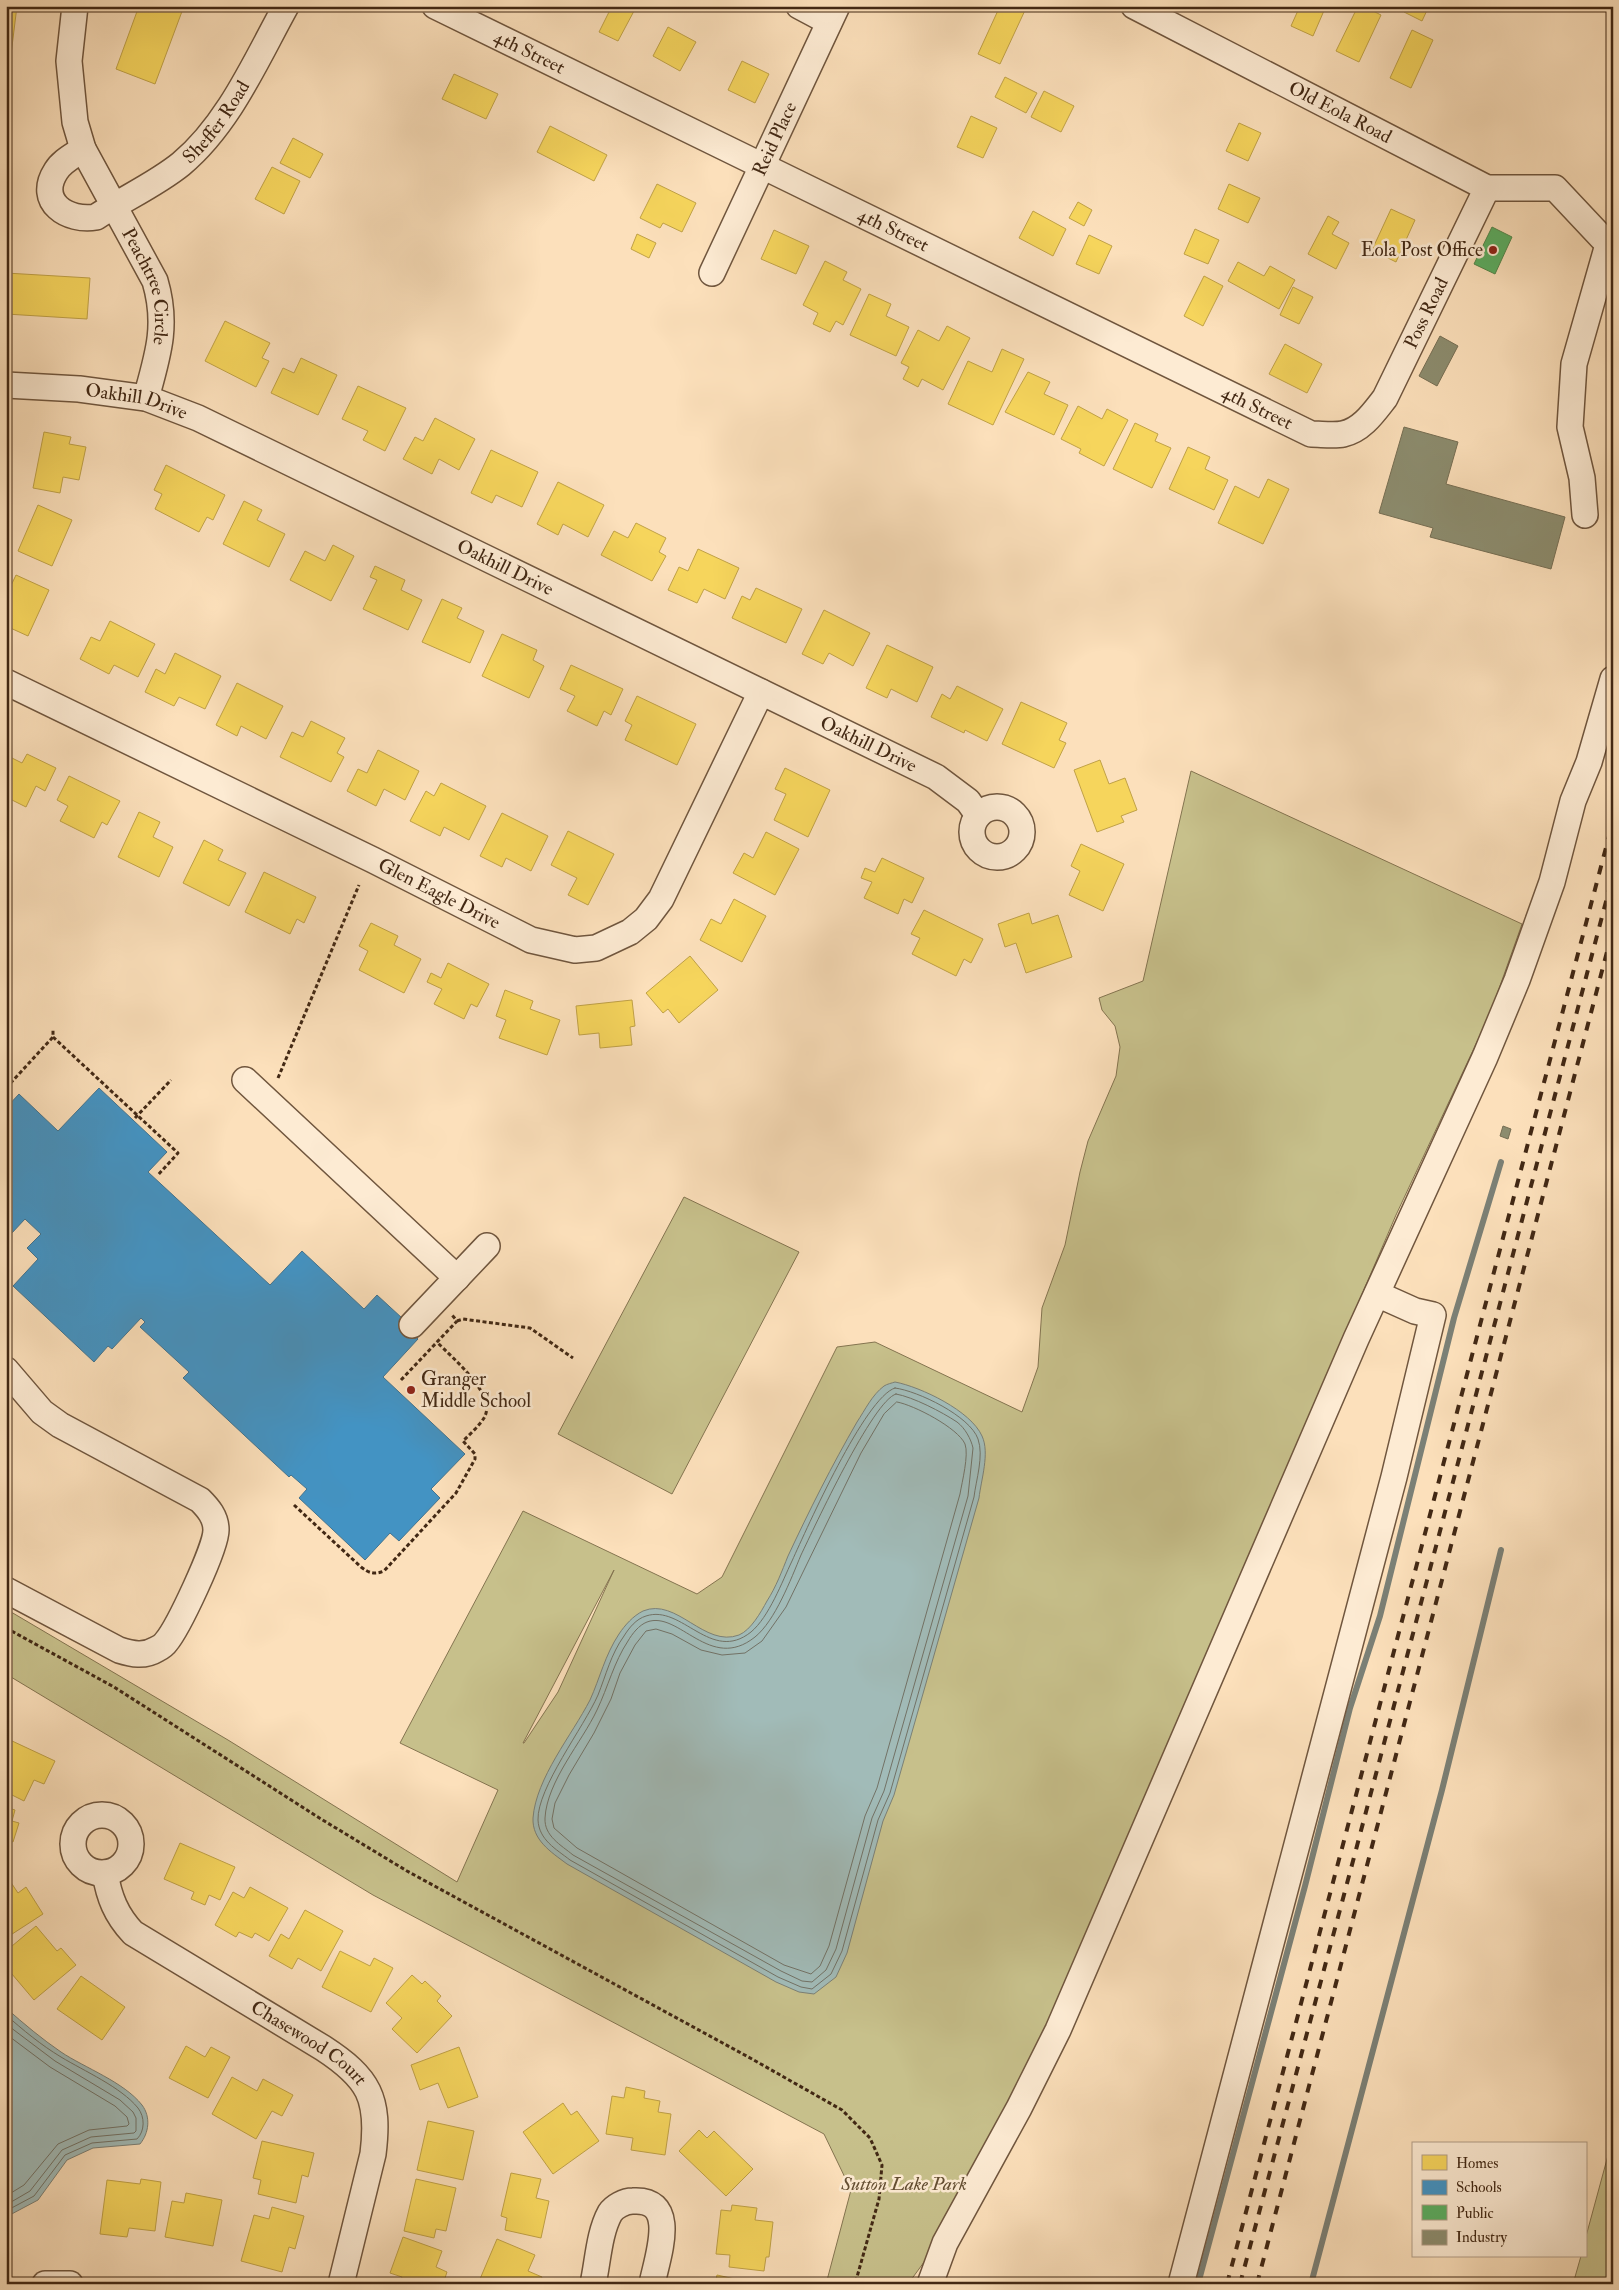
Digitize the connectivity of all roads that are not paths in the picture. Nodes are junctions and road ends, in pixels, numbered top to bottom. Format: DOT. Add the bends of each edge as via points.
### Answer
graph roads {
  1 [pos="75,6"];
  2 [pos="286,6"];
  3 [pos="435,6"];
  4 [pos="799,6"];
  5 [pos="1134,6"];
  6 [pos="833,14"];
  7 [pos="83,150"];
  8 [pos="762,165"];
  9 [pos="1487,188"];
  10 [pos="113,206"];
  11 [pos="1611,242"];
  12 [pos="712,273"];
  13 [pos="6,384"];
  14 [pos="146,398"];
  15 [pos="1355,430"];
  16 [pos="1585,515"];
  17 [pos="1613,679"];
  18 [pos="6,682"];
  19 [pos="762,692"];
  20 [pos="978,815"];
  21 [pos="245,1080"];
  22 [pos="486,1246"];
  23 [pos="457,1278"];
  24 [pos="1377,1294"];
  25 [pos="412,1325"];
  26 [pos="6,1370"];
  27 [pos="6,1590"];
  28 [pos="105,1873"];
  29 [pos="45,2284"];
  30 [pos="70,2284"];
  31 [pos="341,2284"];
  32 [pos="593,2284"];
  33 [pos="652,2284"];
  34 [pos="930,2284"];
  35 [pos="1181,2284"];
  1 -- 7 [label="street, Peachtree Circle" via="69,61 75,122"];
  2 -- 10 [label="street, Sheffer Road" via="237,94 207,138 180,165"];
  3 -- 8 [label="street, 4th Street"];
  4 -- 6 [label="street"];
  5 -- 9 [label="street, Old Eola Road"];
  6 -- 8 [label="street, Reid Place"];
  7 -- 10 [label="street, Peachtree Circle"];
  7 -- 10 [label="street, Peachtree Circle" via="62,162 56,171 49,190 52,200 70,217 83,219 96,217"];
  8 -- 12 [label="street, Reid Place"];
  8 -- 15 [label="street, 4th Street" via="1311,434 1342,435"];
  9 -- 11 [label="street, Old Eola Road" via="1555,188 1602,238"];
  9 -- 15 [label="street, Poss Road" via="1386,398"];
  10 -- 14 [label="street, Peachtree Circle" via="155,281 161,302 160,348"];
  11 -- 16 [label="street" via="1574,364 1570,427 1582,478"];
  13 -- 14 [label="street, Oakhill Drive" via="78,388"];
  14 -- 19 [label="street, Oakhill Drive" via="228,432"];
  17 -- 24 [label="street" via="1589,762 1573,800 1552,882 1518,980"];
  18 -- 19 [label="street, Glen Eagle Drive" via="531,940 575,950 596,948 614,941 646,919 661,899"];
  19 -- 20 [label="street, Oakhill Drive" via="936,777 968,801"];
  21 -- 23 [label="street"];
  22 -- 23 [label="street"];
  23 -- 25 [label="street"];
  24 -- 34 [label="street" via="1058,2030 944,2244"];
  24 -- 35 [label="street" via="1415,1311 1434,1315"];
  26 -- 27 [label="street" via="42,1412 60,1425 200,1500 209,1509 216,1528 210,1556 166,1642 148,1654 119,1650"];
  28 -- 31 [label="street, Chasewood Court" via="116,1910 133,1933 348,2064 361,2079 370,2096 375,2135"];
  29 -- 30 [label="street"];
  32 -- 33 [label="street" via="605,2224 611,2211 632,2201 652,2206 662,2219 663,2233"];
}
